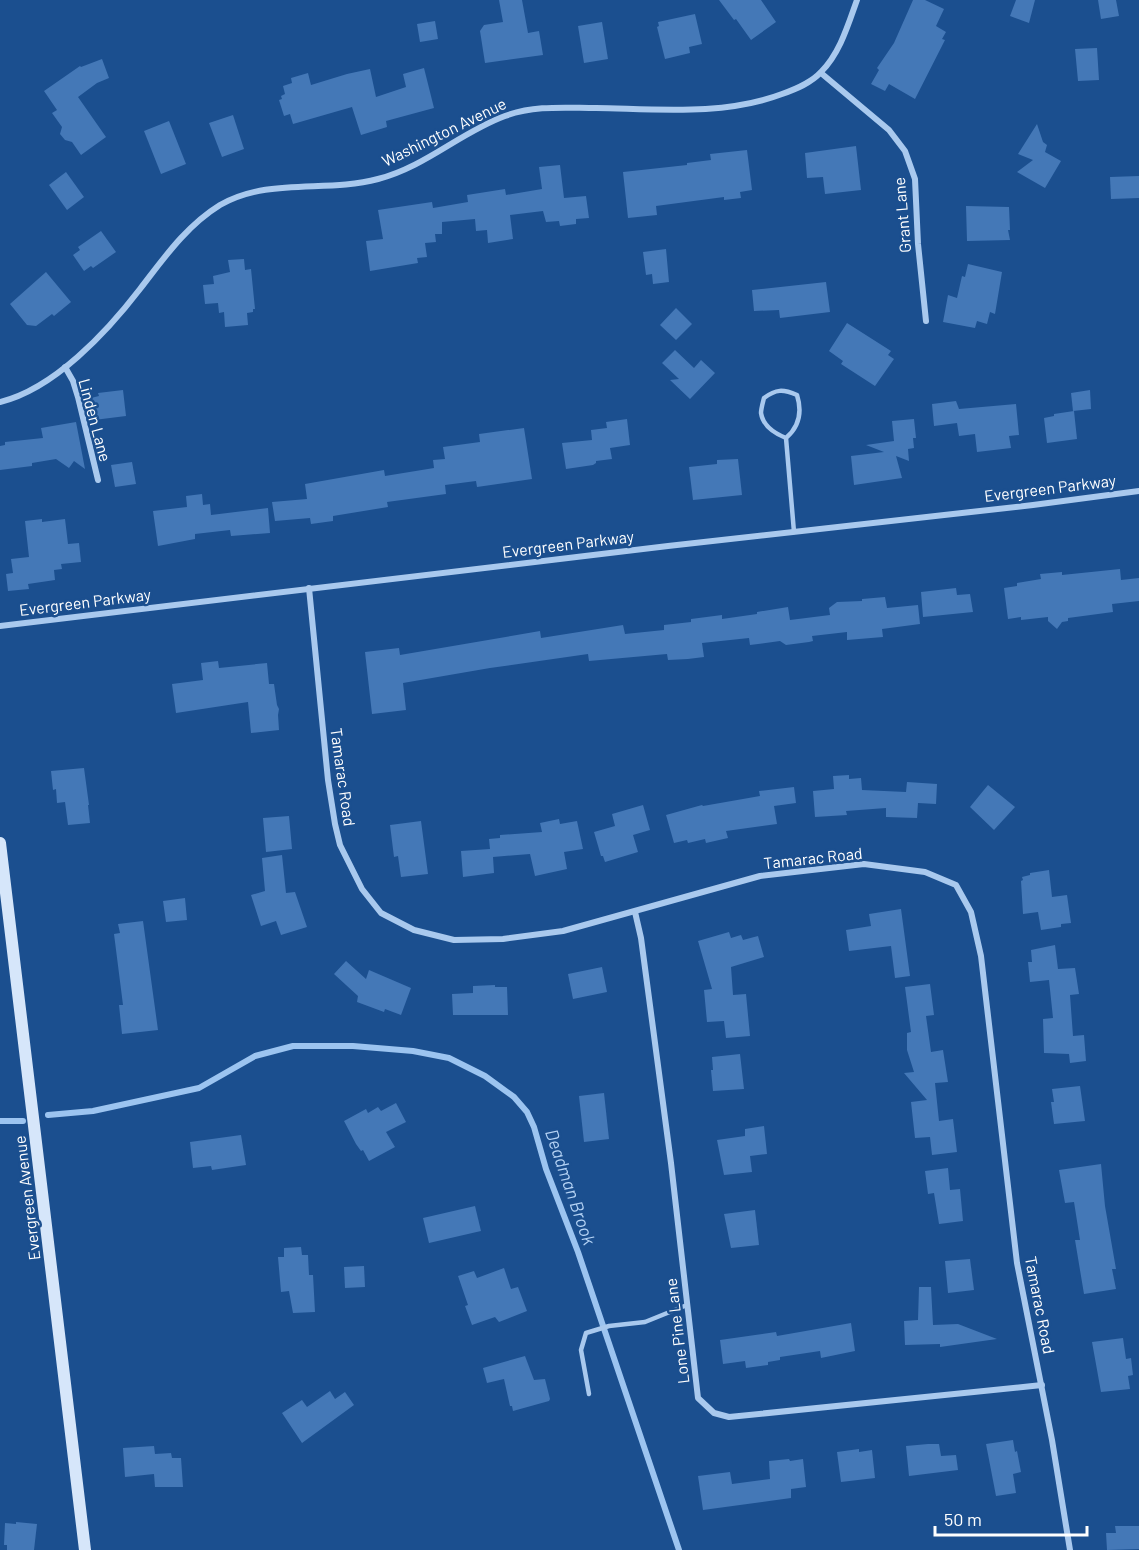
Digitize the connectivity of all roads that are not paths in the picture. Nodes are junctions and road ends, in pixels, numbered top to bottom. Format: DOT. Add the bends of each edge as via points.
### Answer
graph roads {
  1 [pos="857,0"];
  2 [pos="820,73"];
  3 [pos="926,321"];
  4 [pos="65,368"];
  5 [pos="0,402"];
  6 [pos="786,438"];
  7 [pos="98,480"];
  8 [pos="1139,490"];
  9 [pos="794,532"];
  10 [pos="309,588"];
  11 [pos="0,626"];
  12 [pos="0,843"];
  13 [pos="635,912"];
  14 [pos="687,1305"];
  15 [pos="1042,1385"];
  16 [pos="590,1394"];
  17 [pos="85,1550"];
  18 [pos="1070,1550"];
  1 -- 2 [label="street, Washington Avenue" via="838,48"];
  2 -- 3 [label="street, Grant Lane" via="889,130 905,151 915,179"];
  2 -- 4 [label="street, Washington Avenue" via="795,89 746,105 539,107 518,111 379,179 339,186 268,189 236,197 191,228 127,306"];
  4 -- 5 [label="street, Washington Avenue" via="26,393"];
  4 -- 7 [label="street, Linden Lane" via="78,397"];
  6 -- 6 [label="lane" via="776,434 761,413 764,398 773,391 797,395 800,418"];
  6 -- 9 [label="lane"];
  8 -- 9 [label="street, Evergreen Parkway"];
  9 -- 10 [label="street, Evergreen Parkway"];
  10 -- 11 [label="street, Evergreen Parkway"];
  10 -- 13 [label="street, Tamarac Road" via="335,824 340,845 362,889 381,913 414,930 454,940 503,939 563,931"];
  12 -- 17 [label="main road, Evergreen Avenue"];
  13 -- 14 [label="street, Lone Pine Lane"];
  13 -- 15 [label="street, Tamarac Road" via="760,876 864,864 925,872 956,885 971,912 981,956 1017,1263"];
  14 -- 15 [label="street, Lone Pine Lane" via="698,1398 714,1413 729,1417"];
  14 -- 16 [label="lane" via="645,1322 586,1333 580,1350"];
  15 -- 18 [label="street, Tamarac Road"];
}
